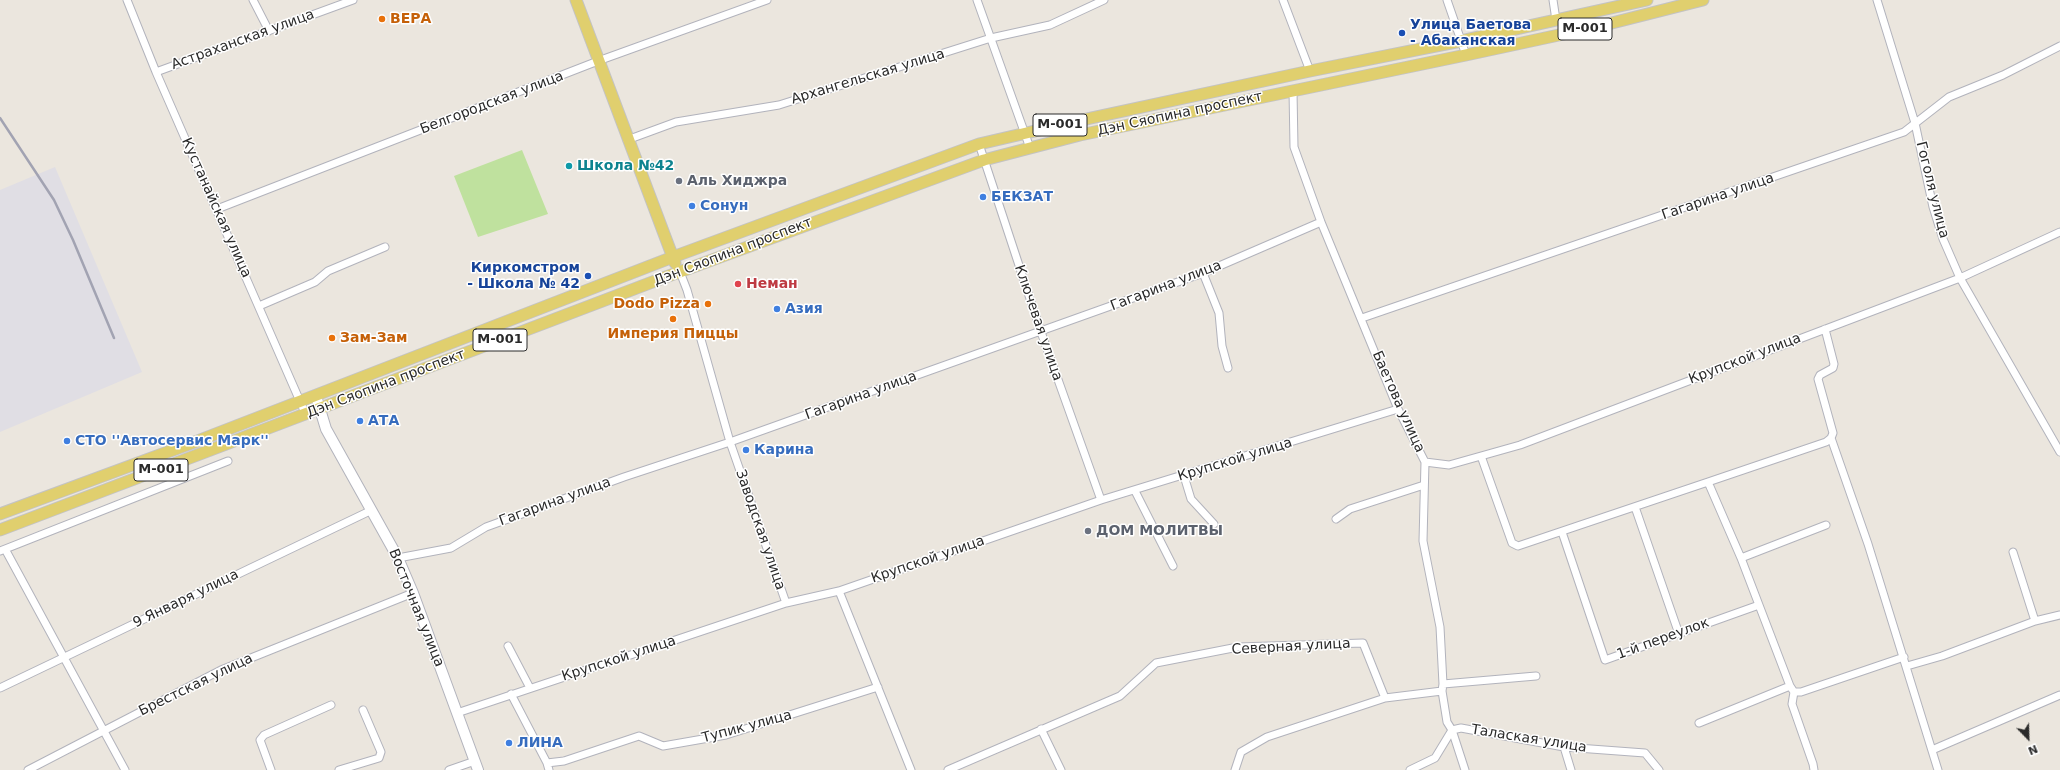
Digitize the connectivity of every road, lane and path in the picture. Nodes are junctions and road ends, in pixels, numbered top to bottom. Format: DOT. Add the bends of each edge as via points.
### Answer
graph roads {
  1 [pos="127,0"];
  2 [pos="253,0"];
  3 [pos="353,0"];
  4 [pos="576,0"];
  5 [pos="767,0"];
  6 [pos="977,0"];
  7 [pos="1104,0"];
  8 [pos="1283,0"];
  9 [pos="1447,0"];
  10 [pos="1553,0"];
  11 [pos="1647,0"];
  12 [pos="1703,0"];
  13 [pos="1877,0"];
  14 [pos="1556,20"];
  15 [pos="269,31"];
  16 [pos="991,38"];
  17 [pos="1461,41"];
  18 [pos="2060,46"];
  19 [pos="1466,55"];
  20 [pos="598,61"];
  21 [pos="1310,71"];
  22 [pos="156,72"];
  23 [pos="1293,91"];
  24 [pos="1915,123"];
  25 [pos="1026,132"];
  26 [pos="627,140"];
  27 [pos="979,144"];
  28 [pos="1030,148"];
  29 [pos="984,160"];
  30 [pos="217,209"];
  31 [pos="1321,222"];
  32 [pos="2060,232"];
  33 [pos="385,247"];
  34 [pos="673,258"];
  35 [pos="680,272"];
  36 [pos="1203,273"];
  37 [pos="1960,278"];
  38 [pos="259,306"];
  39 [pos="1362,318"];
  40 [pos="1825,329"];
  41 [pos="1041,332"];
  42 [pos="1228,368"];
  43 [pos="316,396"];
  44 [pos="300,401"];
  45 [pos="321,409"];
  46 [pos="1398,409"];
  47 [pos="306,415"];
  48 [pos="1831,438"];
  49 [pos="730,442"];
  50 [pos="2060,452"];
  51 [pos="1482,456"];
  52 [pos="228,461"];
  53 [pos="1425,462"];
  54 [pos="1184,476"];
  55 [pos="1708,482"];
  56 [pos="1424,485"];
  57 [pos="1135,491"];
  58 [pos="1101,500"];
  59 [pos="1635,507"];
  60 [pos="372,510"];
  61 [pos="0,514"];
  62 [pos="1336,519"];
  63 [pos="1214,524"];
  64 [pos="1826,525"];
  65 [pos="0,530"];
  66 [pos="1562,532"];
  67 [pos="3,550"];
  68 [pos="2013,552"];
  69 [pos="398,558"];
  70 [pos="1741,558"];
  71 [pos="1173,566"];
  72 [pos="839,591"];
  73 [pos="413,593"];
  74 [pos="786,604"];
  75 [pos="1759,605"];
  76 [pos="2060,615"];
  77 [pos="2035,621"];
  78 [pos="1679,634"];
  79 [pos="508,646"];
  80 [pos="64,657"];
  81 [pos="1904,657"];
  82 [pos="1907,666"];
  83 [pos="1536,676"];
  84 [pos="878,687"];
  85 [pos="0,688"];
  86 [pos="530,688"];
  87 [pos="1442,688"];
  88 [pos="1792,689"];
  89 [pos="511,694"];
  90 [pos="2060,695"];
  91 [pos="1385,698"];
  92 [pos="330,705"];
  93 [pos="363,710"];
  94 [pos="457,713"];
  95 [pos="1699,722"];
  96 [pos="1041,730"];
  97 [pos="1452,730"];
  98 [pos="104,731"];
  99 [pos="1564,747"];
  100 [pos="1932,750"];
  101 [pos="476,765"];
  102 [pos="548,766"];
  103 [pos="28,770"];
  104 [pos="125,770"];
  105 [pos="271,770"];
  106 [pos="339,770"];
  107 [pos="449,770"];
  108 [pos="911,770"];
  109 [pos="948,770"];
  110 [pos="1061,770"];
  111 [pos="1235,770"];
  112 [pos="1410,770"];
  113 [pos="1465,770"];
  114 [pos="1571,770"];
  115 [pos="1659,770"];
  116 [pos="1814,770"];
  117 [pos="1938,770"];
  1 -- 22 [label="street, Кустанайская улица"];
  2 -- 15 [label="street"];
  3 -- 15 [label="street, Астраханская улица"];
  4 -- 20 [label="main road"];
  5 -- 20 [label="street, Белгородская улица"];
  6 -- 16 [label="street"];
  7 -- 16 [label="street, Архангельская улица" via="1050,25"];
  8 -- 21 [label="street"];
  9 -- 17 [label="street"];
  10 -- 14 [label="street"];
  11 -- 14 [label="main road, M-001"];
  12 -- 19 [label="main road, M-001" via="1596,27"];
  13 -- 24 [label="street, Гоголя улица"];
  14 -- 17 [label="main road, M-001"];
  15 -- 22 [label="street, Астраханская улица"];
  16 -- 25 [label="street"];
  16 -- 26 [label="street, Архангельская улица" via="779,104 676,122"];
  17 -- 19 [label="street"];
  17 -- 21 [label="main road, Дэн Сяопина проспект / M-001"];
  18 -- 24 [label="street, Гагарина улица" via="2003,75 1949,97"];
  19 -- 23 [label="main road, Дэн Сяопина проспект / M-001"];
  20 -- 26 [label="main road"];
  20 -- 30 [label="street, Белгородская улица"];
  21 -- 25 [label="main road, Дэн Сяопина проспект / M-001"];
  22 -- 30 [label="street, Кустанайская улица"];
  23 -- 28 [label="main road, Дэн Сяопина проспект / M-001" via="1080,135"];
  23 -- 31 [label="street, Баетова улица" via="1294,147"];
  24 -- 37 [label="street, Гоголя улица" via="1933,207 1943,239"];
  24 -- 39 [label="street, Гагарина улица" via="1904,132 1882,140"];
  25 -- 27 [label="main road, Дэн Сяопина проспект / M-001"];
  25 -- 28 [label="street"];
  26 -- 34 [label="main road"];
  27 -- 29 [label="street, Ключевая улица"];
  27 -- 34 [label="main road, Дэн Сяопина проспект / M-001"];
  28 -- 29 [label="main road, Дэн Сяопина проспект / M-001"];
  29 -- 35 [label="main road, Дэн Сяопина проспект / M-001"];
  29 -- 41 [label="street, Ключевая улица"];
  30 -- 38 [label="street, Кустанайская улица"];
  31 -- 36 [label="street, Гагарина улица"];
  31 -- 39 [label="street, Баетова улица"];
  32 -- 37 [label="street, Крупской улица"];
  33 -- 38 [label="street" via="328,271 315,282"];
  34 -- 35 [label="main road"];
  34 -- 43 [label="main road, Дэн Сяопина проспект / M-001"];
  35 -- 45 [label="main road, Дэн Сяопина проспект / M-001"];
  35 -- 49 [label="street, Заводская улица"];
  36 -- 41 [label="street, Гагарина улица"];
  36 -- 42 [label="street" via="1219,313 1222,346"];
  37 -- 40 [label="street, Крупской улица"];
  37 -- 50 [label="street, Гоголя улица"];
  38 -- 44 [label="street, Кустанайская улица"];
  39 -- 46 [label="street, Баетова улица"];
  40 -- 48 [label="street" via="1834,364 1833,368 1820,375 1818,379 1833,433"];
  40 -- 51 [label="street, Крупской улица" via="1520,445"];
  41 -- 49 [label="street, Гагарина улица"];
  41 -- 58 [label="street, Ключевая улица"];
  43 -- 44 [label="main road, Дэн Сяопина проспект / M-001"];
  43 -- 45 [label="street, Восточная улица"];
  44 -- 47 [label="street, Кустанайская улица"];
  44 -- 61 [label="main road, Дэн Сяопина проспект / M-001"];
  45 -- 47 [label="main road, Дэн Сяопина проспект / M-001"];
  45 -- 60 [label="street, Восточная улица" via="326,429"];
  46 -- 53 [label="street, Баетова улица"];
  46 -- 54 [label="street, Крупской улица"];
  47 -- 65 [label="main road, Дэн Сяопина проспект / M-001"];
  48 -- 55 [label="street" via="1826,442"];
  48 -- 81 [label="street"];
  49 -- 69 [label="street, Гагарина улица" via="486,527 451,548"];
  49 -- 74 [label="street, Заводская улица"];
  51 -- 53 [label="street, Крупской улица" via="1449,465"];
  51 -- 66 [label="street" via="1512,543 1518,546"];
  52 -- 67 [label="street"];
  53 -- 56 [label="street, Баетова улица"];
  54 -- 57 [label="street, Крупской улица"];
  54 -- 63 [label="street" via="1191,499"];
  55 -- 59 [label="street"];
  55 -- 70 [label="street"];
  56 -- 62 [label="street" via="1350,509"];
  56 -- 87 [label="street, Баетова улица" via="1423,541 1440,627"];
  57 -- 58 [label="street, Крупской улица"];
  57 -- 71 [label="street"];
  58 -- 72 [label="street, Крупской улица"];
  59 -- 66 [label="street"];
  59 -- 78 [label="street"];
  60 -- 69 [label="street, Восточная улица"];
  60 -- 80 [label="street, 9 Января улица"];
  64 -- 70 [label="street"];
  66 -- 78 [label="street, 1-й переулок" via="1605,660"];
  67 -- 80 [label="street"];
  68 -- 77 [label="street"];
  69 -- 73 [label="street, Восточная улица"];
  70 -- 75 [label="street"];
  72 -- 74 [label="street, Крупской улица"];
  72 -- 84 [label="street"];
  73 -- 94 [label="street, Восточная улица"];
  73 -- 98 [label="street, Брестская улица" via="221,670"];
  74 -- 86 [label="street, Крупской улица"];
  75 -- 78 [label="street, 1-й переулок"];
  75 -- 88 [label="street"];
  76 -- 77 [label="street"];
  77 -- 82 [label="street" via="1942,656"];
  79 -- 86 [label="street"];
  80 -- 85 [label="street, 9 Января улица"];
  80 -- 98 [label="street"];
  81 -- 82 [label="street"];
  81 -- 88 [label="street" via="1801,692"];
  82 -- 100 [label="street"];
  83 -- 87 [label="street"];
  84 -- 102 [label="street, Тупик улица" via="726,735 664,746 639,736"];
  84 -- 108 [label="street"];
  86 -- 89 [label="street, Крупской улица"];
  87 -- 91 [label="street"];
  87 -- 97 [label="street, Баетова улица" via="1447,722"];
  88 -- 95 [label="street"];
  88 -- 116 [label="street" via="1792,704"];
  89 -- 94 [label="street, Крупской улица"];
  89 -- 102 [label="street"];
  90 -- 100 [label="street"];
  91 -- 96 [label="street, Северная улица" via="1363,643 1238,647 1156,663 1120,696"];
  91 -- 111 [label="street" via="1267,737 1241,752"];
  92 -- 105 [label="street" via="264,735 260,740"];
  93 -- 106 [label="street" via="381,752 379,758"];
  94 -- 101 [label="street, Восточная улица"];
  96 -- 109 [label="street, Северная улица"];
  96 -- 110 [label="street"];
  97 -- 99 [label="street, Талаская улица" via="1461,728"];
  97 -- 112 [label="street, Талаская улица" via="1435,758"];
  97 -- 113 [label="street, Баетова улица"];
  98 -- 103 [label="street, Брестская улица"];
  98 -- 104 [label="street"];
  99 -- 114 [label="street"];
  99 -- 115 [label="street, Талаская улица" via="1645,753"];
  100 -- 117 [label="street"];
  101 -- 107 [label="street"];
}
